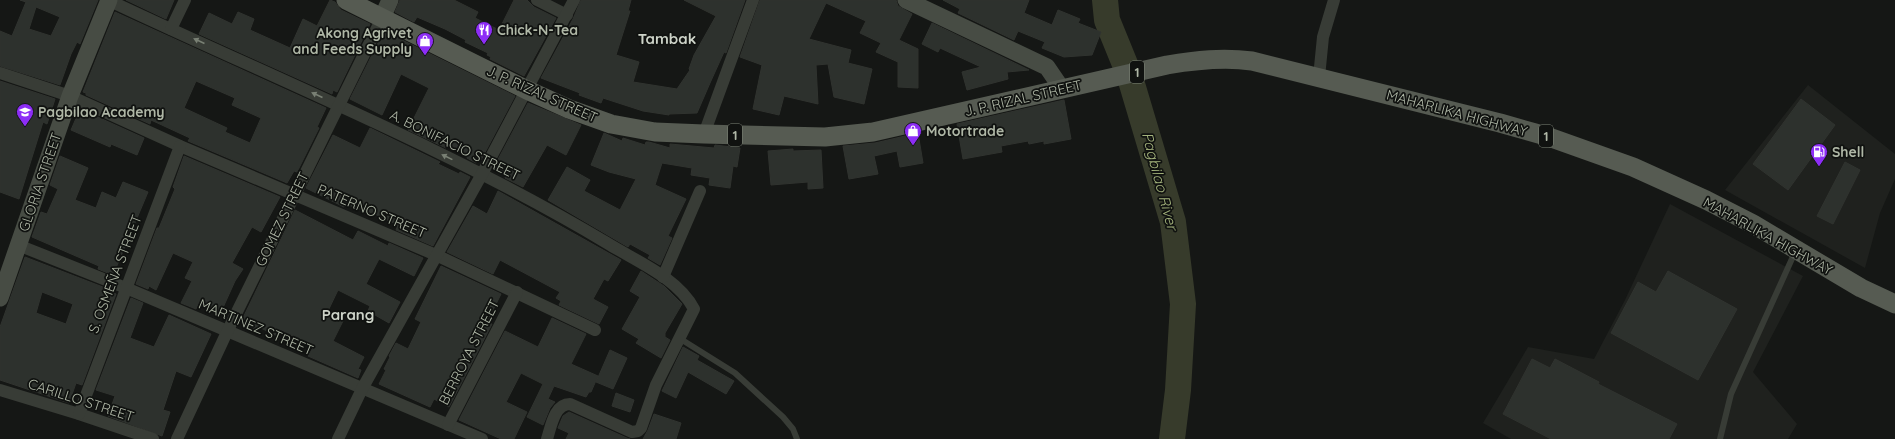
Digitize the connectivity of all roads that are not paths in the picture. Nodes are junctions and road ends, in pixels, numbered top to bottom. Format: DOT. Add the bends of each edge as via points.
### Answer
graph roads {
  1 [pos="109,0"];
  2 [pos="185,0"];
  3 [pos="346,0"];
  4 [pos="390,0"];
  5 [pos="537,0"];
  6 [pos="574,0"];
  7 [pos="753,0"];
  8 [pos="906,0"];
  9 [pos="1334,0"];
  10 [pos="566,15"];
  11 [pos="382,18"];
  12 [pos="171,29"];
  13 [pos="0,73"];
  14 [pos="1319,77"];
  15 [pos="1106,78"];
  16 [pos="1062,88"];
  17 [pos="527,90"];
  18 [pos="70,96"];
  19 [pos="339,105"];
  20 [pos="704,134"];
  21 [pos="180,146"];
  22 [pos="482,174"];
  23 [pos="700,192"];
  24 [pos="294,194"];
  25 [pos="18,245"];
  26 [pos="1796,251"];
  27 [pos="436,254"];
  28 [pos="663,277"];
  29 [pos="126,288"];
  30 [pos="517,292"];
  31 [pos="0,298"];
  32 [pos="1895,304"];
  33 [pos="595,330"];
  34 [pos="227,332"];
  35 [pos="680,338"];
  36 [pos="362,389"];
  37 [pos="0,390"];
  38 [pos="79,414"];
  39 [pos="448,425"];
  40 [pos="153,439"];
  41 [pos="177,439"];
  42 [pos="338,439"];
  43 [pos="482,439"];
  44 [pos="547,439"];
  45 [pos="796,439"];
  46 [pos="1720,439"];
  1 -- 12 [label="street, A. BONIFACIO STREET"];
  1 -- 18 [label="street, GLORIA STREET"];
  2 -- 12 [label="street"];
  3 -- 11 [label="main road, J. P. RIZAL STREET / 1"];
  4 -- 11 [label="street, GOMEZ STREET"];
  5 -- 10 [label="street"];
  6 -- 10 [label="street"];
  7 -- 20 [label="street"];
  8 -- 16 [label="street" via="1047,67"];
  9 -- 14 [label="street" via="1323,37"];
  10 -- 17 [label="street"];
  11 -- 17 [label="main road, J. P. RIZAL STREET / 1"];
  11 -- 19 [label="street, GOMEZ STREET"];
  19 -- 12 [label="street, A. BONIFACIO STREET, one-way"];
  13 -- 18 [label="street, PATERNO STREET"];
  14 -- 15 [label="main road, MAHARLIKA HIGHWAY / 1" via="1233,58 1167,65"];
  14 -- 26 [label="main road, MAHARLIKA HIGHWAY / 1" via="1500,123 1633,167 1706,200"];
  15 -- 16 [label="main road, J. P. RIZAL STREET / 1"];
  16 -- 20 [label="main road, J. P. RIZAL STREET / 1" via="873,132 825,137"];
  17 -- 20 [label="main road, J. P. RIZAL STREET / 1" via="611,124 655,132"];
  17 -- 22 [label="street"];
  18 -- 21 [label="street, PATERNO STREET"];
  18 -- 25 [label="street, GLORIA STREET"];
  22 -- 19 [label="street, A. BONIFACIO STREET, one-way"];
  19 -- 24 [label="street, GOMEZ STREET"];
  21 -- 24 [label="street, PATERNO STREET"];
  21 -- 29 [label="street, S. OSMEÑA STREET"];
  22 -- 27 [label="street"];
  22 -- 28 [label="street, A. BONIFACIO STREET" via="536,202"];
  23 -- 28 [label="street"];
  24 -- 27 [label="street, PATERNO STREET"];
  24 -- 34 [label="street, GOMEZ STREET"];
  25 -- 29 [label="street, MARTINEZ STREET"];
  25 -- 31 [label="street, GLORIA STREET"];
  26 -- 32 [label="main road, MAHARLIKA HIGHWAY / 1"];
  26 -- 46 [label="lane" via="1731,394"];
  27 -- 30 [label="street, PATERNO STREET"];
  27 -- 36 [label="street"];
  28 -- 35 [label="street, A. BONIFACIO STREET" via="688,297 694,309"];
  29 -- 34 [label="street, MARTINEZ STREET"];
  29 -- 38 [label="street, S. OSMEÑA STREET"];
  30 -- 33 [label="street, PATERNO STREET"];
  30 -- 39 [label="street, BERROYA STREET"];
  34 -- 36 [label="street, MARTINEZ STREET"];
  34 -- 41 [label="street, GOMEZ STREET"];
  35 -- 44 [label="street, A. BONIFACIO STREET" via="656,385 638,431 632,432 565,404 558,409"];
  35 -- 45 [label="lane" via="735,373 783,417 793,429"];
  36 -- 39 [label="street, MARTINEZ STREET"];
  36 -- 42 [label="street"];
  37 -- 38 [label="street, CARILLO STREET"];
  38 -- 40 [label="street, CARILLO STREET"];
  39 -- 43 [label="street, MARTINEZ STREET"];
}
